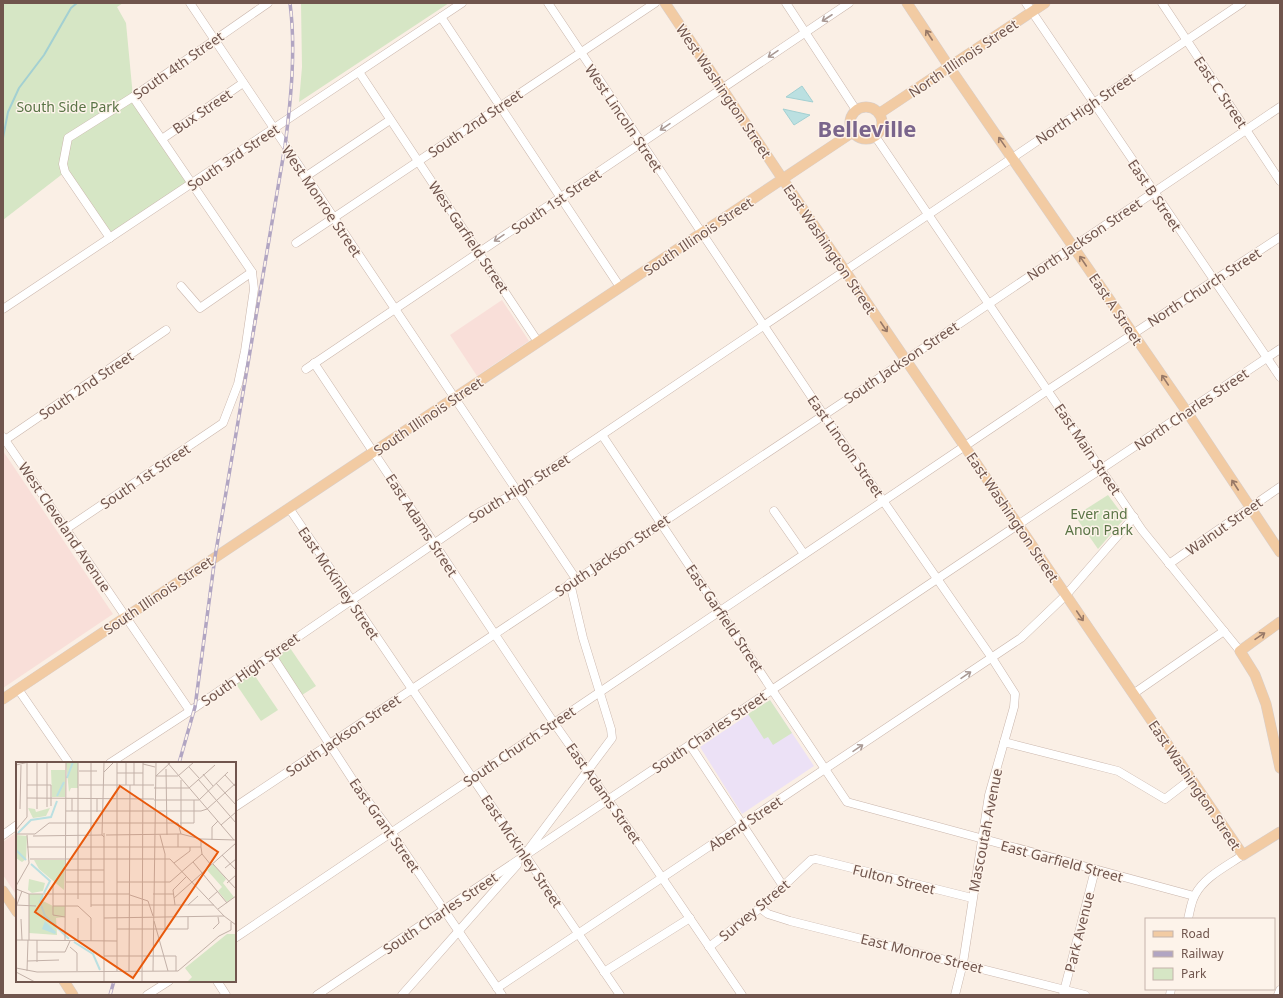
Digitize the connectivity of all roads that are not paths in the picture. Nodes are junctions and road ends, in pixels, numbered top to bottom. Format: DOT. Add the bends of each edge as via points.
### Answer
graph roads {
  1 [pos="190,3"];
  2 [pos="268,3"];
  3 [pos="462,3"];
  4 [pos="548,3"];
  5 [pos="655,3"];
  6 [pos="665,3"];
  7 [pos="786,3"];
  8 [pos="849,3"];
  9 [pos="907,3"];
  10 [pos="1026,3"];
  11 [pos="1045,3"];
  12 [pos="1162,3"];
  13 [pos="1242,3"];
  14 [pos="1032,12"];
  15 [pos="441,17"];
  16 [pos="805,32"];
  17 [pos="214,39"];
  18 [pos="1187,40"];
  19 [pos="580,52"];
  20 [pos="950,68"];
  21 [pos="359,72"];
  22 [pos="243,83"];
  23 [pos="722,89"];
  24 [pos="133,97"];
  25 [pos="1093,104"];
  26 [pos="501,106"];
  27 [pos="1280,107"];
  28 [pos="856,110"];
  29 [pos="880,113"];
  30 [pos="390,120"];
  31 [pos="274,130"];
  32 [pos="1246,130"];
  33 [pos="853,132"];
  34 [pos="875,136"];
  35 [pos="162,138"];
  36 [pos="641,143"];
  37 [pos="1012,157"];
  38 [pos="418,161"];
  39 [pos="305,177"];
  40 [pos="783,179"];
  41 [pos="1280,181"];
  42 [pos="191,185"];
  43 [pos="1154,192"];
  44 [pos="561,198"];
  45 [pos="928,214"];
  46 [pos="333,218"];
  47 [pos="701,234"];
  48 [pos="1280,237"];
  49 [pos="110,238"];
  50 [pos="296,243"];
  51 [pos="1073,246"];
  52 [pos="478,252"];
  53 [pos="252,272"];
  54 [pos="846,272"];
  55 [pos="1214,280"];
  56 [pos="181,286"];
  57 [pos="620,287"];
  58 [pos="988,303"];
  59 [pos="3,309"];
  60 [pos="394,309"];
  61 [pos="765,326"];
  62 [pos="166,330"];
  63 [pos="1133,334"];
  64 [pos="538,342"];
  65 [pos="1280,349"];
  66 [pos="1267,358"];
  67 [pos="906,360"];
  68 [pos="314,363"];
  69 [pos="306,369"];
  70 [pos="1280,377"];
  71 [pos="1048,390"];
  72 [pos="454,398"];
  73 [pos="1187,412"];
  74 [pos="823,414"];
  75 [pos="602,435"];
  76 [pos="4,438"];
  77 [pos="964,446"];
  78 [pos="374,452"];
  79 [pos="1102,469"];
  80 [pos="1280,487"];
  81 [pos="518,492"];
  82 [pos="884,500"];
  83 [pos="289,508"];
  84 [pos="1250,508"];
  85 [pos="774,511"];
  86 [pos="1134,517"];
  87 [pos="661,523"];
  88 [pos="1019,526"];
  89 [pos="66,529"];
  90 [pos="433,544"];
  91 [pos="1280,552"];
  92 [pos="804,554"];
  93 [pos="1169,564"];
  94 [pos="938,579"];
  95 [pos="573,581"];
  96 [pos="1066,595"];
  97 [pos="351,600"];
  98 [pos="720,611"];
  99 [pos="126,617"];
  100 [pos="1280,622"];
  101 [pos="1224,631"];
  102 [pos="495,634"];
  103 [pos="1240,651"];
  104 [pos="270,654"];
  105 [pos="992,658"];
  106 [pos="18,689"];
  107 [pos="411,689"];
  108 [pos="772,690"];
  109 [pos="600,692"];
  110 [pos="1133,694"];
  111 [pos="3,699"];
  112 [pos="190,711"];
  113 [pos="554,723"];
  114 [pos="1004,742"];
  115 [pos="330,744"];
  116 [pos="690,745"];
  117 [pos="67,762"];
  118 [pos="112,762"];
  119 [pos="1280,768"];
  120 [pos="825,769"];
  121 [pos="588,771"];
  122 [pos="472,778"];
  123 [pos="1191,779"];
  124 [pos="608,800"];
  125 [pos="236,805"];
  126 [pos="742,824"];
  127 [pos="16,827"];
  128 [pos="391,832"];
  129 [pos="1280,832"];
  130 [pos="3,835"];
  131 [pos="982,839"];
  132 [pos="1243,855"];
  133 [pos="525,856"];
  134 [pos="816,859"];
  135 [pos="1095,870"];
  136 [pos="663,878"];
  137 [pos="783,886"];
  138 [pos="3,891"];
  139 [pos="1194,896"];
  140 [pos="972,898"];
  141 [pos="760,908"];
  142 [pos="16,910"];
  143 [pos="444,910"];
  144 [pos="690,918"];
  145 [pos="1188,918"];
  146 [pos="458,931"];
  147 [pos="578,934"];
  148 [pos="236,937"];
  149 [pos="709,947"];
  150 [pos="963,963"];
  151 [pos="604,972"];
  152 [pos="65,982"];
  153 [pos="167,982"];
  154 [pos="218,982"];
  155 [pos="1280,990"];
  156 [pos="499,992"];
  157 [pos="1064,992"];
  158 [pos="73,995"];
  159 [pos="147,995"];
  160 [pos="226,995"];
  161 [pos="317,995"];
  162 [pos="402,995"];
  163 [pos="620,995"];
  164 [pos="742,995"];
  165 [pos="955,995"];
  166 [pos="1085,995"];
  167 [pos="1278,995"];
  1 -- 17 [label="street, West Monroe Street"];
  2 -- 17 [label="street, South 4th Street"];
  3 -- 15 [label="street, South 3rd Street"];
  4 -- 19 [label="street, West Lincoln Street"];
  5 -- 19 [label="street, South 2nd Street"];
  6 -- 23 [label="main road, West Washington Street"];
  7 -- 16 [label="street"];
  8 -- 16 [label="street, South 1st Street, one-way"];
  20 -- 9 [label="main road, East A Street, one-way"];
  10 -- 14 [label="street, East B Street"];
  11 -- 14 [label="main road, North Illinois Street"];
  12 -- 18 [label="street, East C Street"];
  13 -- 18 [label="street, North High Street"];
  14 -- 20 [label="main road, North Illinois Street"];
  14 -- 25 [label="street, East B Street"];
  15 -- 21 [label="street, South 3rd Street"];
  15 -- 26 [label="street"];
  16 -- 23 [label="street, South 1st Street, one-way"];
  16 -- 28 [label="street"];
  17 -- 22 [label="street, West Monroe Street"];
  17 -- 24 [label="street, South 4th Street"];
  18 -- 25 [label="street, North High Street"];
  18 -- 32 [label="street, East C Street"];
  19 -- 26 [label="street, South 2nd Street"];
  19 -- 36 [label="street, West Lincoln Street"];
  20 -- 29 [label="main road, North Illinois Street"];
  37 -- 20 [label="main road, East A Street, one-way"];
  21 -- 30 [label="street, West Garfield Street"];
  21 -- 31 [label="street, South 3rd Street"];
  22 -- 31 [label="street, West Monroe Street"];
  22 -- 35 [label="street, Bux Street"];
  23 -- 36 [label="street, South 1st Street, one-way"];
  23 -- 40 [label="main road, West Washington Street"];
  24 -- 35 [label="street"];
  24 -- 49 [label="street, South 4th Street" via="71,136 67,141 63,164 65,172"];
  25 -- 37 [label="street, North High Street"];
  25 -- 43 [label="street, East B Street"];
  26 -- 38 [label="street, South 2nd Street"];
  26 -- 44 [label="street"];
  27 -- 32 [label="street, North Jackson Street"];
  28 -- 29 [label="main road" via="870,107"];
  28 -- 33 [label="main road" via="850,122"];
  29 -- 34 [label="main road" via="882,125"];
  30 -- 38 [label="street, West Garfield Street"];
  30 -- 39 [label="street"];
  31 -- 39 [label="street, West Monroe Street"];
  31 -- 42 [label="street, South 3rd Street"];
  32 -- 41 [label="street, East C Street"];
  32 -- 43 [label="street, North Jackson Street"];
  33 -- 34 [label="main road" via="862,139"];
  33 -- 40 [label="main road, South Illinois Street"];
  34 -- 45 [label="street, East Main Street"];
  35 -- 42 [label="street"];
  36 -- 44 [label="street, South 1st Street"];
  36 -- 47 [label="street, West Lincoln Street"];
  37 -- 45 [label="street, North High Street"];
  37 -- 51 [label="main road, East A Street"];
  38 -- 46 [label="street, South 2nd Street"];
  38 -- 52 [label="street, West Garfield Street"];
  39 -- 46 [label="street, West Monroe Street"];
  40 -- 47 [label="main road, South Illinois Street"];
  40 -- 54 [label="main road, East Washington Street"];
  42 -- 49 [label="street, South 3rd Street"];
  42 -- 53 [label="street"];
  43 -- 51 [label="street, North Jackson Street"];
  43 -- 55 [label="street, East B Street"];
  44 -- 52 [label="street, South 1st Street, one-way"];
  44 -- 57 [label="street"];
  45 -- 54 [label="street, South High Street"];
  45 -- 58 [label="street, East Main Street"];
  46 -- 50 [label="street, South 2nd Street"];
  46 -- 60 [label="street, West Monroe Street"];
  47 -- 57 [label="main road, South Illinois Street"];
  47 -- 61 [label="street, East Lincoln Street"];
  48 -- 55 [label="street, North Church Street"];
  49 -- 59 [label="street, South 3rd Street"];
  51 -- 58 [label="street, North Jackson Street"];
  63 -- 51 [label="main road, East A Street, one-way"];
  52 -- 60 [label="street, South 1st Street"];
  52 -- 64 [label="street, West Garfield Street"];
  53 -- 56 [label="street" via="200,308"];
  53 -- 89 [label="street, South 1st Street" via="254,289 243,358 238,384 223,423"];
  54 -- 61 [label="street, South High Street"];
  54 -- 67 [label="main road, East Washington Street, one-way"];
  55 -- 63 [label="street, North Church Street"];
  55 -- 66 [label="street, East B Street"];
  57 -- 64 [label="main road, South Illinois Street"];
  58 -- 67 [label="street, South Jackson Street"];
  58 -- 71 [label="street, East Main Street"];
  60 -- 68 [label="street, South 1st Street"];
  60 -- 72 [label="street, West Monroe Street"];
  61 -- 74 [label="street, East Lincoln Street"];
  61 -- 75 [label="street, South High Street"];
  62 -- 76 [label="street, South 2nd Street"];
  63 -- 71 [label="street, North Church Street"];
  73 -- 63 [label="main road, East A Street, one-way"];
  64 -- 72 [label="main road, South Illinois Street"];
  65 -- 66 [label="street, North Charles Street"];
  66 -- 70 [label="street, East B Street"];
  66 -- 73 [label="street, North Charles Street"];
  67 -- 74 [label="street, South Jackson Street"];
  67 -- 77 [label="main road, East Washington Street"];
  68 -- 69 [label="street, South 1st Street"];
  68 -- 78 [label="street, East Adams Street"];
  71 -- 77 [label="street, South Church Street"];
  71 -- 79 [label="street, East Main Street"];
  72 -- 78 [label="main road, South Illinois Street"];
  72 -- 81 [label="street"];
  73 -- 79 [label="street, North Charles Street"];
  84 -- 73 [label="main road, East A Street, one-way"];
  74 -- 82 [label="street, East Lincoln Street"];
  74 -- 87 [label="street, South Jackson Street"];
  75 -- 81 [label="street, South High Street"];
  75 -- 87 [label="street, East Garfield Street"];
  76 -- 89 [label="street, West Cleveland Avenue"];
  77 -- 82 [label="street, South Church Street"];
  77 -- 88 [label="main road, East Washington Street"];
  78 -- 83 [label="main road, South Illinois Street"];
  78 -- 90 [label="street, East Adams Street"];
  79 -- 86 [label="street, East Main Street"];
  79 -- 88 [label="street, South Charles Street"];
  80 -- 84 [label="street, Walnut Street"];
  81 -- 90 [label="street, South High Street" via="480,512"];
  81 -- 95 [label="street"];
  82 -- 92 [label="street, South Church Street"];
  82 -- 94 [label="street, East Lincoln Street"];
  83 -- 97 [label="street, East McKinley Street"];
  83 -- 99 [label="main road, South Illinois Street"];
  84 -- 91 [label="main road, East A Street"];
  84 -- 93 [label="street, Walnut Street"];
  85 -- 92 [label="street"];
  86 -- 93 [label="street, East Main Street"];
  86 -- 96 [label="street"];
  87 -- 95 [label="street, South Jackson Street"];
  87 -- 98 [label="street, East Garfield Street"];
  88 -- 94 [label="street, South Charles Street"];
  88 -- 96 [label="main road, East Washington Street"];
  89 -- 99 [label="street, West Cleveland Avenue"];
  90 -- 97 [label="street, South High Street"];
  90 -- 102 [label="street, East Adams Street"];
  92 -- 98 [label="street, South Church Street"];
  93 -- 101 [label="street, East Main Street"];
  94 -- 105 [label="street, East Lincoln Street"];
  94 -- 108 [label="street, South Charles Street"];
  95 -- 102 [label="street, South Jackson Street"];
  95 -- 109 [label="street" via="583,638"];
  96 -- 105 [label="street" via="1021,638"];
  96 -- 110 [label="main road, East Washington Street, one-way"];
  97 -- 104 [label="street, South High Street"];
  97 -- 107 [label="street, East McKinley Street"];
  98 -- 108 [label="street, East Garfield Street"];
  98 -- 109 [label="street, South Church Street"];
  99 -- 106 [label="main road, South Illinois Street"];
  99 -- 112 [label="street, West Cleveland Avenue"];
  103 -- 100 [label="main road, one-way"];
  101 -- 103 [label="street, East Main Street"];
  101 -- 110 [label="street"];
  102 -- 107 [label="street, South Jackson Street"];
  102 -- 113 [label="street, East Adams Street"];
  103 -- 119 [label="main road, East Main Street" via="1255,675 1266,704"];
  104 -- 112 [label="street, South High Street"];
  104 -- 115 [label="street, East Grant Street"];
  105 -- 114 [label="street, Mascoutah Avenue" via="1014,694 1014,708"];
  120 -- 105 [label="street, Abend Street, one-way"];
  106 -- 111 [label="main road, South Illinois Street"];
  106 -- 117 [label="street"];
  107 -- 115 [label="street, South Jackson Street"];
  107 -- 122 [label="street, East McKinley Street"];
  108 -- 116 [label="street, South Charles Street"];
  108 -- 120 [label="street, East Garfield Street"];
  109 -- 113 [label="street, South Church Street"];
  109 -- 121 [label="street" via="612,738"];
  110 -- 123 [label="main road, East Washington Street"];
  112 -- 118 [label="street, South High Street"];
  113 -- 121 [label="street, East Adams Street"];
  113 -- 122 [label="street, South Church Street"];
  114 -- 123 [label="street" via="1118,771 1164,800"];
  114 -- 131 [label="street, Mascoutah Avenue" via="989,795"];
  115 -- 125 [label="street, South Jackson Street"];
  115 -- 128 [label="street, East Grant Street"];
  116 -- 124 [label="street, South Charles Street"];
  116 -- 126 [label="street"];
  120 -- 126 [label="street, Abend Street"];
  120 -- 131 [label="street, East Garfield Street" via="847,802"];
  121 -- 124 [label="street, East Adams Street"];
  121 -- 133 [label="street" via="546,824"];
  122 -- 128 [label="street, South Church Street"];
  122 -- 133 [label="street, East McKinley Street"];
  123 -- 132 [label="main road, East Washington Street"];
  124 -- 133 [label="street, South Charles Street"];
  124 -- 136 [label="street, East Adams Street"];
  126 -- 136 [label="street, Abend Street"];
  126 -- 137 [label="street"];
  127 -- 130 [label="street"];
  128 -- 143 [label="street, East Grant Street"];
  128 -- 148 [label="street, South Church Street"];
  129 -- 132 [label="main road"];
  131 -- 135 [label="street, East Garfield Street"];
  131 -- 140 [label="street, Mascoutah Avenue"];
  132 -- 139 [label="street" via="1206,881"];
  133 -- 143 [label="street, South Charles Street"];
  133 -- 146 [label="street"];
  133 -- 147 [label="street, East McKinley Street"];
  134 -- 137 [label="street, Survey Street" via="805,864"];
  134 -- 140 [label="street, Fulton Street"];
  135 -- 139 [label="street, East Garfield Street"];
  135 -- 157 [label="street, Park Avenue"];
  136 -- 144 [label="street, East Adams Street"];
  136 -- 147 [label="street, Abend Street"];
  137 -- 141 [label="street, Survey Street"];
  138 -- 142 [label="main road"];
  139 -- 145 [label="street"];
  140 -- 150 [label="street, Mascoutah Avenue"];
  141 -- 149 [label="street, Survey Street"];
  141 -- 150 [label="street, East Monroe Street" via="768,914 790,920"];
  143 -- 146 [label="street, East Grant Street"];
  143 -- 161 [label="street, South Charles Street"];
  144 -- 149 [label="street, East Adams Street"];
  144 -- 151 [label="street"];
  146 -- 156 [label="street, East Grant Street"];
  146 -- 162 [label="street"];
  147 -- 151 [label="street, East McKinley Street"];
  147 -- 156 [label="street, Abend Street"];
  149 -- 164 [label="street, East Adams Street"];
  150 -- 157 [label="street, East Monroe Street"];
  150 -- 165 [label="street, Mascoutah Avenue"];
  151 -- 163 [label="street, East McKinley Street"];
  152 -- 158 [label="main road"];
  153 -- 159 [label="street"];
  154 -- 160 [label="street"];
  155 -- 167 [label="street"];
  157 -- 166 [label="street, East Monroe Street"];
}
